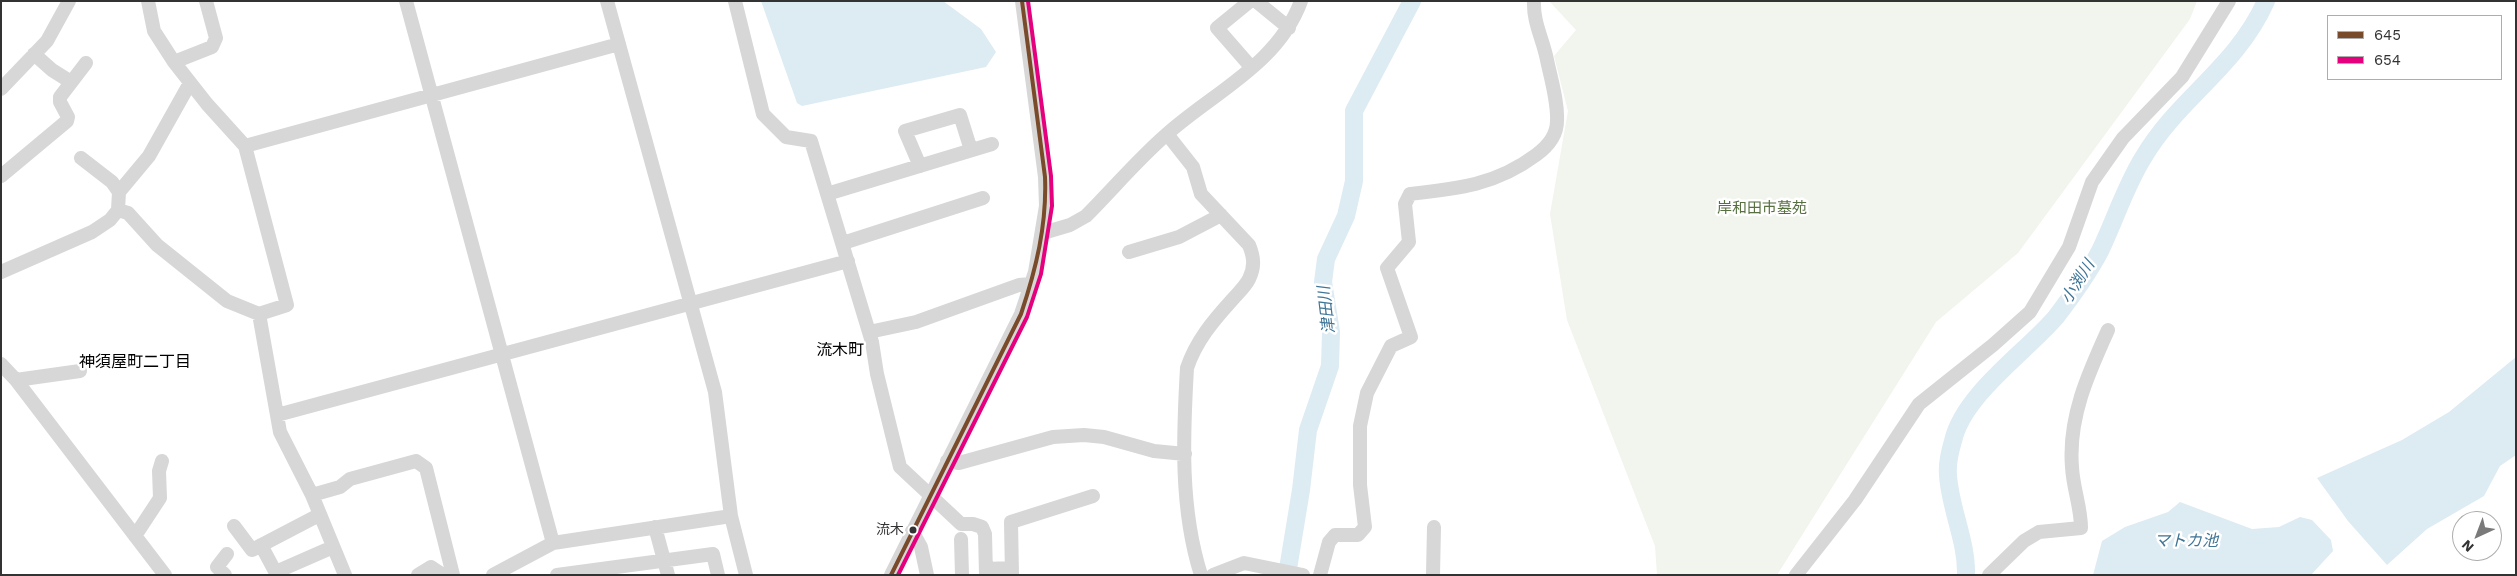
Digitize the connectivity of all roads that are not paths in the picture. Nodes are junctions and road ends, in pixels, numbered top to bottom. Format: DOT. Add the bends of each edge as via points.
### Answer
graph roads {
  1 [pos="69,1"];
  2 [pos="148,1"];
  3 [pos="206,1"];
  4 [pos="406,1"];
  5 [pos="607,1"];
  6 [pos="735,1"];
  7 [pos="1022,1"];
  8 [pos="1250,1"];
  9 [pos="1256,1"];
  10 [pos="1301,1"];
  11 [pos="1534,1"];
  12 [pos="2229,1"];
  13 [pos="1289,28"];
  14 [pos="619,44"];
  15 [pos="34,54"];
  16 [pos="174,62"];
  17 [pos="86,63"];
  18 [pos="1252,67"];
  19 [pos="71,82"];
  20 [pos="190,83"];
  21 [pos="1,89"];
  22 [pos="432,97"];
  23 [pos="1166,134"];
  24 [pos="992,144"];
  25 [pos="245,146"];
  26 [pos="971,150"];
  27 [pos="81,158"];
  28 [pos="920,166"];
  29 [pos="1,176"];
  30 [pos="119,192"];
  31 [pos="827,194"];
  32 [pos="983,198"];
  33 [pos="118,210"];
  34 [pos="1221,215"];
  35 [pos="1043,233"];
  36 [pos="843,243"];
  37 [pos="1129,252"];
  38 [pos="848,261"];
  39 [pos="1,272"];
  40 [pos="1031,284"];
  41 [pos="690,303"];
  42 [pos="259,314"];
  43 [pos="2108,330"];
  44 [pos="869,332"];
  45 [pos="503,354"];
  46 [pos="1,364"];
  47 [pos="80,371"];
  48 [pos="16,380"];
  49 [pos="277,415"];
  50 [pos="1185,454"];
  51 [pos="162,460"];
  52 [pos="947,461"];
  53 [pos="930,494"];
  54 [pos="312,495"];
  55 [pos="1093,496"];
  56 [pos="319,515"];
  57 [pos="731,516"];
  58 [pos="234,526"];
  59 [pos="655,527"];
  60 [pos="1434,527"];
  61 [pos="912,531"];
  62 [pos="135,536"];
  63 [pos="961,539"];
  64 [pos="553,542"];
  65 [pos="261,545"];
  66 [pos="333,546"];
  67 [pos="227,554"];
  68 [pos="664,559"];
  69 [pos="610,571"];
  70 [pos="986,572"];
  71 [pos="1012,572"];
  72 [pos="163,574"];
  73 [pos="276,574"];
  74 [pos="226,575"];
  75 [pos="345,575"];
  76 [pos="418,575"];
  77 [pos="444,575"];
  78 [pos="453,575"];
  79 [pos="493,575"];
  80 [pos="557,575"];
  81 [pos="668,575"];
  82 [pos="718,575"];
  83 [pos="746,575"];
  84 [pos="891,575"];
  85 [pos="927,575"];
  86 [pos="962,575"];
  87 [pos="1202,575"];
  88 [pos="1213,575"];
  89 [pos="1303,575"];
  90 [pos="1320,575"];
  91 [pos="1433,575"];
  92 [pos="1796,575"];
  93 [pos="1989,575"];
  1 -- 15 [label="street" via="46,41"];
  2 -- 16 [label="street" via="154,31"];
  3 -- 16 [label="street" via="215,43"];
  4 -- 22 [label="street"];
  5 -- 14 [label="street"];
  6 -- 31 [label="street" via="763,114 786,137 811,142"];
  7 -- 35 [label="street" via="1045,177"];
  8 -- 18 [label="street" via="1217,28"];
  9 -- 13 [label="street"];
  10 -- 13 [label="street"];
  11 -- 90 [label="street" via="1533,16 1545,47 1558,120 1556,131 1544,150 1512,172 1459,189 1410,194 1405,204 1409,242 1387,268 1412,338 1391,346 1367,393 1360,426 1360,485 1365,527 1358,535 1335,535 1329,542"];
  12 -- 92 [label="street" via="2182,77 2123,138 2092,182 2069,246 2030,312 1919,404 1855,500"];
  13 -- 18 [label="street" via="1276,46"];
  14 -- 22 [label="street"];
  14 -- 41 [label="street"];
  15 -- 19 [label="street"];
  15 -- 21 [label="street"];
  16 -- 20 [label="street"];
  17 -- 19 [label="street"];
  18 -- 23 [label="street"];
  19 -- 29 [label="street" via="60,97 67,121"];
  20 -- 25 [label="street"];
  20 -- 30 [label="street" via="149,156"];
  22 -- 25 [label="street"];
  22 -- 45 [label="street"];
  23 -- 34 [label="street" via="1192,167 1201,194"];
  23 -- 35 [label="street" via="1086,216"];
  24 -- 26 [label="street"];
  25 -- 42 [label="street" via="287,304"];
  26 -- 28 [label="street"];
  26 -- 28 [label="street" via="960,114 906,131"];
  27 -- 30 [label="street" via="112,182"];
  28 -- 31 [label="street"];
  30 -- 33 [label="street"];
  31 -- 36 [label="street"];
  32 -- 36 [label="street"];
  33 -- 39 [label="street" via="92,232"];
  33 -- 42 [label="street" via="128,213 157,245 227,301"];
  34 -- 37 [label="street" via="1179,237"];
  34 -- 50 [label="street" via="1249,245 1254,255 1253,268 1249,280 1206,330 1193,351 1187,368"];
  35 -- 40 [label="street"];
  36 -- 38 [label="street"];
  38 -- 41 [label="street"];
  38 -- 44 [label="street"];
  40 -- 44 [label="street" via="1019,285 916,322"];
  40 -- 52 [label="street" via="1021,314"];
  41 -- 45 [label="street"];
  41 -- 57 [label="street" via="715,392"];
  42 -- 49 [label="street"];
  43 -- 93 [label="street" via="2086,378 2072,439 2072,468 2081,528 2039,532 2024,541"];
  44 -- 53 [label="street" via="876,374 900,467"];
  45 -- 49 [label="street"];
  45 -- 64 [label="street"];
  46 -- 48 [label="street"];
  47 -- 48 [label="street"];
  48 -- 62 [label="street"];
  49 -- 54 [label="street" via="280,432"];
  50 -- 52 [label="street" via="1154,452 1104,437 1084,435 1052,437 959,463"];
  50 -- 87 [label="street" via="1189,530"];
  51 -- 62 [label="street" via="160,498"];
  52 -- 53 [label="street"];
  53 -- 61 [label="street"];
  53 -- 70 [label="street" via="961,524 982,527"];
  54 -- 56 [label="street"];
  54 -- 78 [label="street" via="340,488 350,479 416,461 421,463 426,468"];
  55 -- 71 [label="street" via="1011,522"];
  56 -- 65 [label="street"];
  56 -- 66 [label="street"];
  57 -- 59 [label="street"];
  57 -- 83 [label="street"];
  58 -- 65 [label="street" via="252,550"];
  59 -- 64 [label="street"];
  59 -- 68 [label="street"];
  60 -- 91 [label="street"];
  61 -- 84 [label="street"];
  61 -- 85 [label="street" via="921,547"];
  62 -- 72 [label="street"];
  63 -- 86 [label="street"];
  64 -- 79 [label="street"];
  65 -- 73 [label="street"];
  66 -- 73 [label="street"];
  66 -- 75 [label="street"];
  67 -- 74 [label="street" via="218,567"];
  68 -- 69 [label="street"];
  68 -- 81 [label="street"];
  68 -- 82 [label="street" via="712,554"];
  69 -- 80 [label="street"];
  70 -- 71 [label="street"];
  76 -- 77 [label="street" via="431,567"];
  88 -- 89 [label="street" via="1238,563 1271,566"];
}
